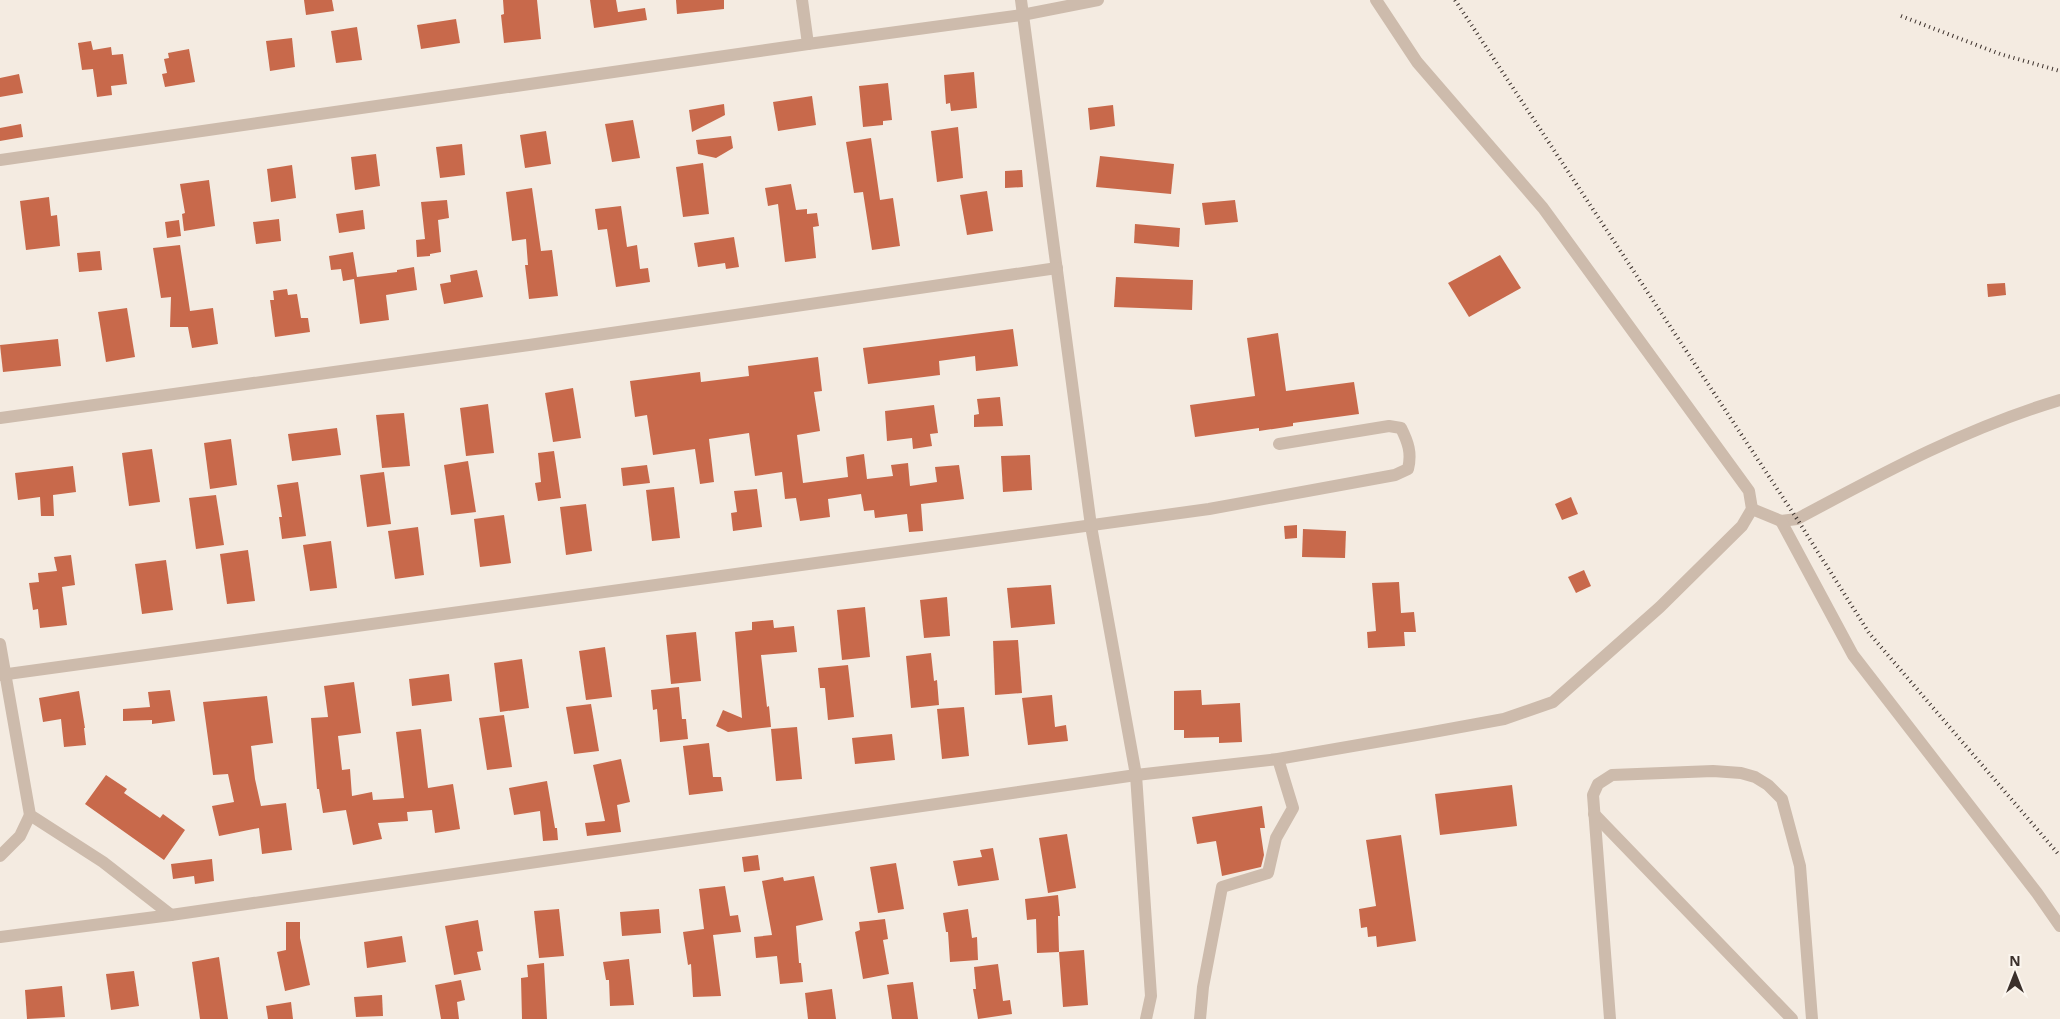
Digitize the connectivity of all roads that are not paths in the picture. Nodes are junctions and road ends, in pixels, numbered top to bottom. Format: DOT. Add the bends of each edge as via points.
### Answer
graph roads {
  1 [pos="802,0"];
  2 [pos="1021,0"];
  3 [pos="1098,0"];
  4 [pos="1376,0"];
  5 [pos="1022,15"];
  6 [pos="808,44"];
  7 [pos="0,160"];
  8 [pos="1057,268"];
  9 [pos="2060,400"];
  10 [pos="0,418"];
  11 [pos="1279,444"];
  12 [pos="1752,509"];
  13 [pos="1781,521"];
  14 [pos="1091,526"];
  15 [pos="0,644"];
  16 [pos="2,675"];
  17 [pos="1278,759"];
  18 [pos="1136,775"];
  19 [pos="1594,814"];
  20 [pos="30,815"];
  21 [pos="0,856"];
  22 [pos="172,915"];
  23 [pos="2060,926"];
  24 [pos="0,937"];
  25 [pos="1146,1019"];
  26 [pos="1200,1019"];
  27 [pos="1610,1019"];
  28 [pos="1792,1019"];
  29 [pos="1812,1019"];
  1 -- 6 [label="street"];
  2 -- 5 [label="street"];
  3 -- 5 [label="street"];
  4 -- 12 [label="street" via="1417,62 1543,208 1749,491"];
  5 -- 6 [label="street"];
  5 -- 8 [label="street"];
  6 -- 7 [label="street"];
  8 -- 10 [label="street"];
  8 -- 14 [label="street"];
  9 -- 13 [label="street" via="1968,432 1913,457 1797,519"];
  11 -- 14 [label="street" via="1389,426 1400,428 1408,441 1411,458 1408,469 1374,480"];
  12 -- 13 [label="street"];
  12 -- 17 [label="street" via="1742,526 1660,607 1553,702 1504,720"];
  13 -- 23 [label="street" via="1853,655"];
  14 -- 16 [label="street"];
  14 -- 18 [label="street"];
  15 -- 16 [label="street"];
  16 -- 20 [label="street"];
  17 -- 18 [label="street"];
  17 -- 26 [label="street" via="1293,808 1276,838 1268,873 1222,887"];
  18 -- 22 [label="street"];
  18 -- 25 [label="street" via="1151,996"];
  19 -- 27 [label="street"];
  19 -- 28 [label="street"];
  19 -- 29 [label="street" via="1593,795 1598,784 1612,775 1713,771 1740,773 1768,785 1782,799 1800,866"];
  20 -- 21 [label="street" via="20,836"];
  20 -- 22 [label="street" via="103,862"];
  22 -- 24 [label="street"];
}
